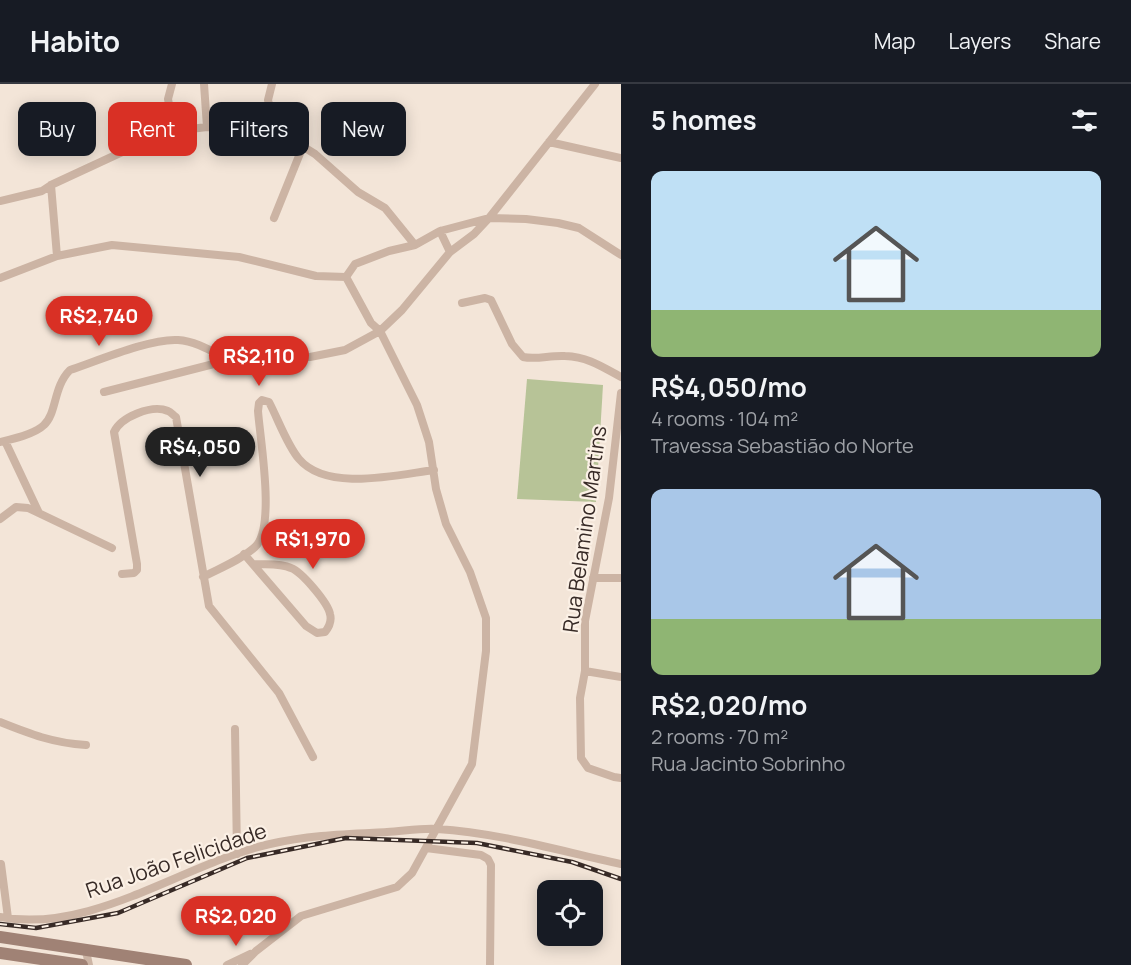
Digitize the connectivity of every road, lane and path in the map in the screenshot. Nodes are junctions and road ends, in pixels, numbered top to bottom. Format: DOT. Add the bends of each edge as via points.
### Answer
graph roads {
  1 [pos="172,84"];
  2 [pos="204,84"];
  3 [pos="272,84"];
  4 [pos="595,84"];
  5 [pos="169,102"];
  6 [pos="268,102"];
  7 [pos="207,127"];
  8 [pos="197,128"];
  9 [pos="549,142"];
  10 [pos="309,151"];
  11 [pos="113,156"];
  12 [pos="299,156"];
  13 [pos="621,158"];
  14 [pos="51,185"];
  15 [pos="0,201"];
  16 [pos="274,218"];
  17 [pos="489,218"];
  18 [pos="440,231"];
  19 [pos="415,245"];
  20 [pos="450,252"];
  21 [pos="621,255"];
  22 [pos="57,256"];
  23 [pos="346,277"];
  24 [pos="0,278"];
  25 [pos="462,303"];
  26 [pos="380,331"];
  27 [pos="229,360"];
  28 [pos="621,377"];
  29 [pos="104,392"];
  30 [pos="621,393"];
  31 [pos="620,419"];
  32 [pos="2,441"];
  33 [pos="434,470"];
  34 [pos="40,514"];
  35 [pos="0,519"];
  36 [pos="112,548"];
  37 [pos="244,554"];
  38 [pos="254,564"];
  39 [pos="122,574"];
  40 [pos="203,577"];
  41 [pos="593,578"];
  42 [pos="621,578"];
  43 [pos="585,671"];
  44 [pos="621,677"];
  45 [pos="0,722"];
  46 [pos="235,729"];
  47 [pos="86,746"];
  48 [pos="313,757"];
  49 [pos="621,778"];
  50 [pos="436,829"];
  51 [pos="426,848"];
  52 [pos="237,854"];
  53 [pos="1,864"];
  54 [pos="621,864"];
  55 [pos="4,918"];
  56 [pos="0,937"];
  57 [pos="86,951"];
  58 [pos="256,951"];
  59 [pos="0,953"];
  60 [pos="49,962"];
  61 [pos="82,965"];
  62 [pos="88,965"];
  63 [pos="186,965"];
  64 [pos="227,965"];
  65 [pos="242,965"];
  66 [pos="490,965"];
  1 -- 5 [label="street"];
  2 -- 7 [label="street"];
  3 -- 6 [label="street"];
  4 -- 9 [label="street"];
  7 -- 8 [label="street"];
  9 -- 13 [label="street"];
  9 -- 17 [label="street"];
  10 -- 19 [label="street" via="358,192 385,208"];
  11 -- 14 [label="street"];
  12 -- 16 [label="street"];
  14 -- 15 [label="street" via="42,191"];
  14 -- 22 [label="street"];
  17 -- 18 [label="street"];
  17 -- 20 [label="street"];
  17 -- 21 [label="street" via="526,219 579,228"];
  18 -- 19 [label="street"];
  18 -- 20 [label="street"];
  19 -- 23 [label="street" via="355,264"];
  20 -- 26 [label="street"];
  22 -- 23 [label="street" via="112,245 239,257 315,276"];
  22 -- 24 [label="street"];
  23 -- 26 [label="street" via="371,323"];
  25 -- 28 [label="street" via="491,300 523,357 587,358"];
  26 -- 27 [label="street" via="345,350 310,357 264,354"];
  26 -- 33 [label="street" via="417,405"];
  27 -- 29 [label="street"];
  27 -- 32 [label="street" via="199,345 178,340 157,342 70,370 62,378 46,424"];
  30 -- 31 [label="street, Rua Belamino Martins"];
  31 -- 41 [label="street, Rua Belamino Martins"];
  32 -- 34 [label="street"];
  33 -- 37 [label="street" via="356,479 308,468 297,457 269,402 262,400 258,411 266,500 264,532 256,546"];
  33 -- 50 [label="street" via="446,524 470,572 486,618 472,764"];
  34 -- 35 [label="street" via="16,507"];
  34 -- 36 [label="street"];
  37 -- 38 [label="street"];
  37 -- 40 [label="street"];
  38 -- 38 [label="street" via="306,626 316,633 325,632 330,614 321,597 294,568"];
  39 -- 40 [label="street" via="134,573 137,564 114,432 136,415 154,409 167,410 176,417"];
  40 -- 48 [label="street" via="209,606 279,693"];
  41 -- 42 [label="street"];
  41 -- 43 [label="street, Rua Belamino Martins" via="585,621"];
  43 -- 44 [label="street"];
  43 -- 49 [label="street, Rua Belamino Martins" via="580,698 581,758 588,768"];
  45 -- 47 [label="street" via="45,740"];
  46 -- 52 [label="street"];
  50 -- 51 [label="street"];
  50 -- 52 [label="street, Rua João Felicidade" via="323,835"];
  50 -- 54 [label="street, Rua João Felicidade" via="533,843"];
  51 -- 58 [label="street" via="412,873 397,887 301,916"];
  51 -- 66 [label="street" via="488,859"];
  52 -- 55 [label="street, Rua João Felicidade" via="112,903 64,917"];
  53 -- 55 [label="street"];
  56 -- 57 [label="main road"];
  57 -- 62 [label="street"];
  57 -- 63 [label="main road"];
  58 -- 64 [label="street"];
  58 -- 65 [label="street"];
  59 -- 60 [label="main road"];
  60 -- 61 [label="main road"];
}
